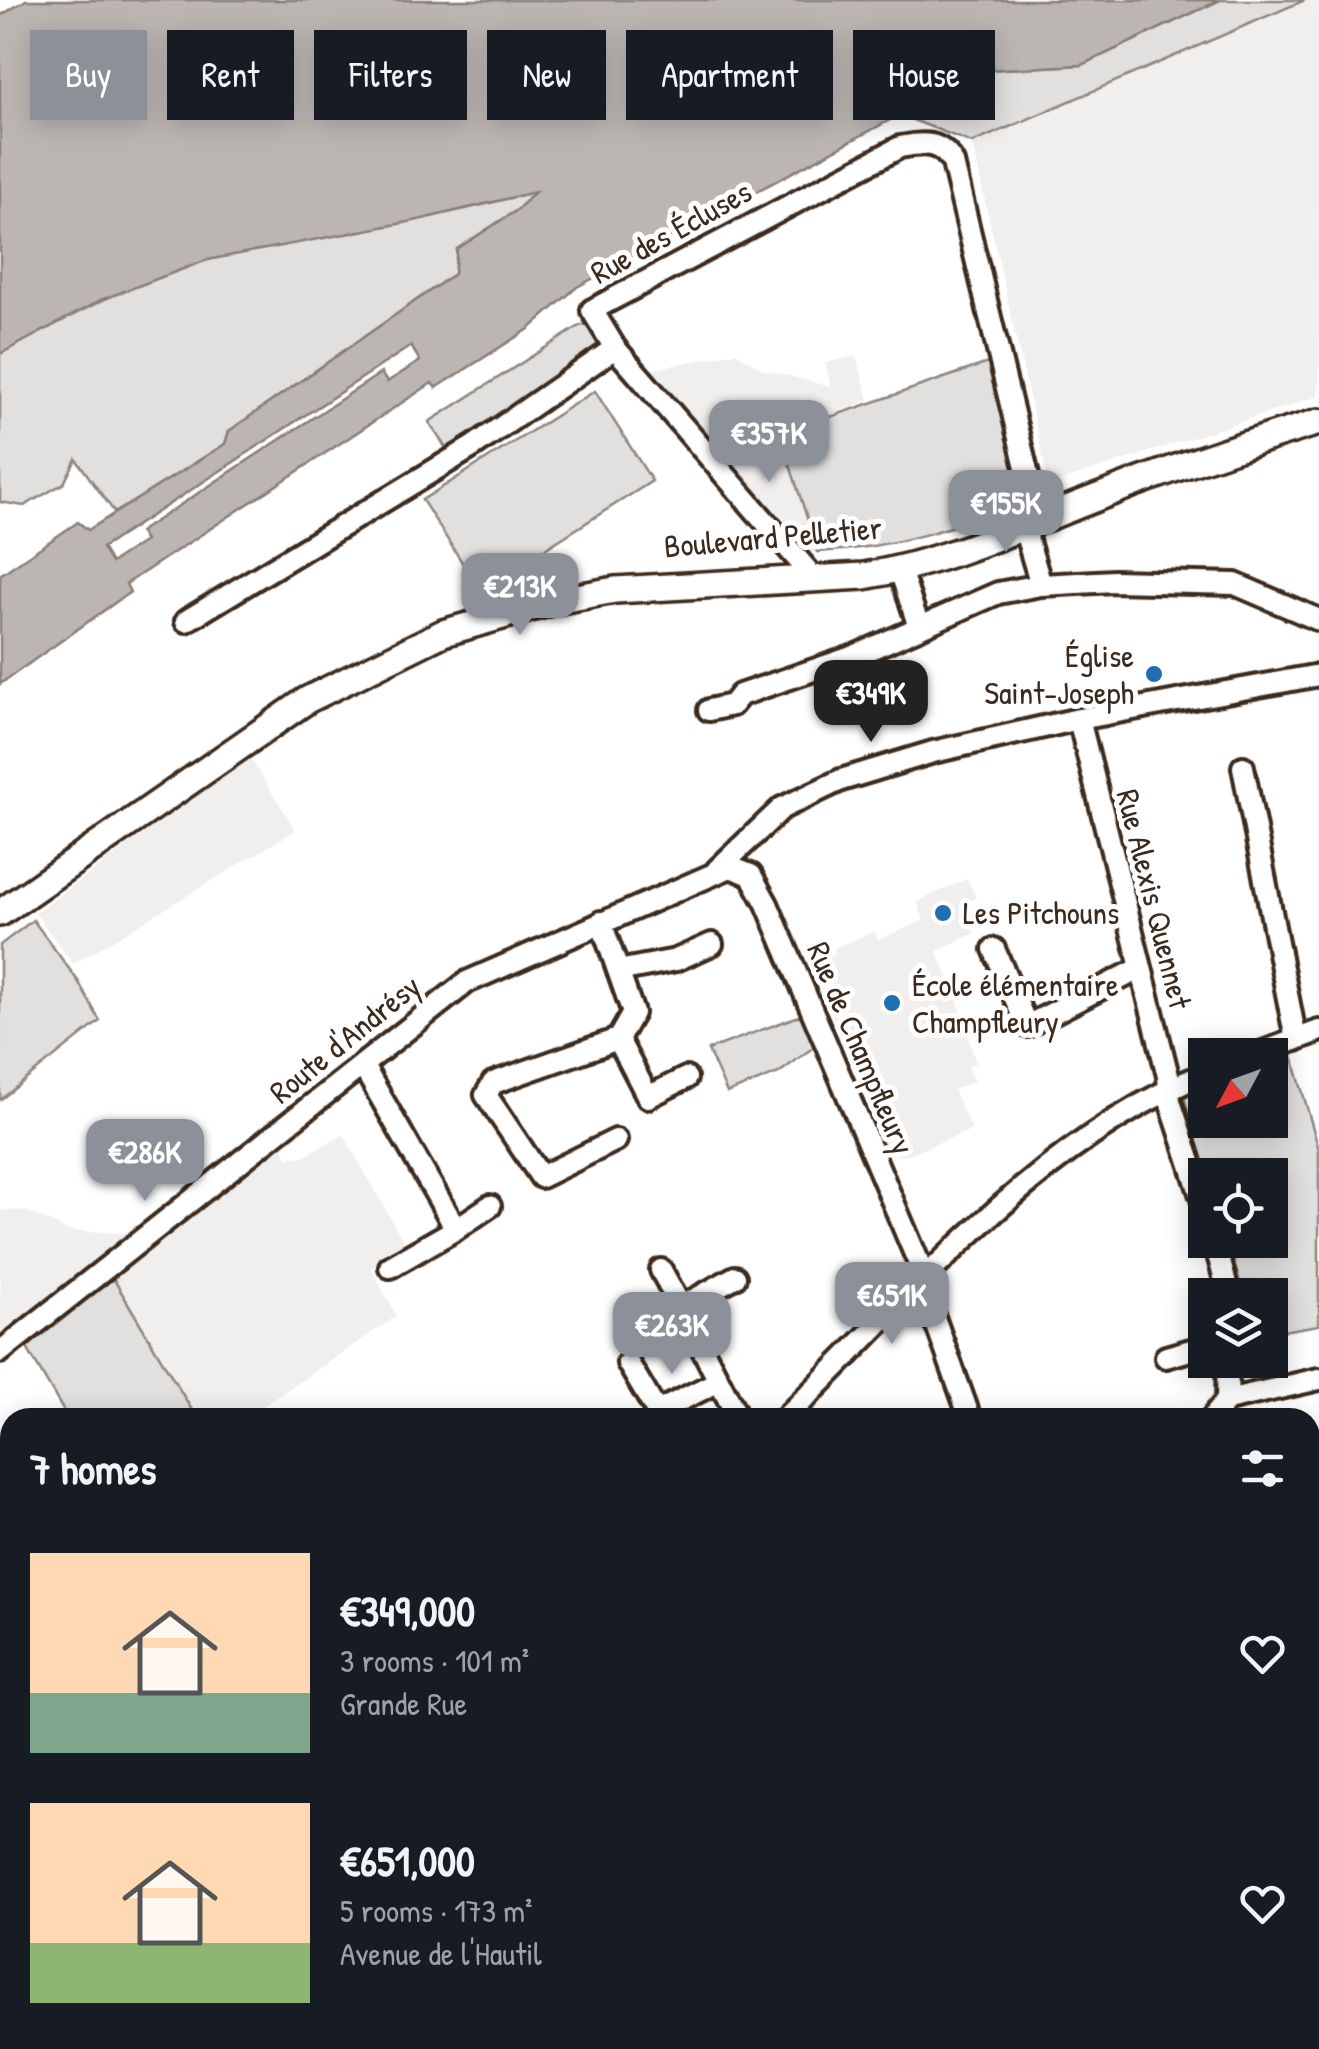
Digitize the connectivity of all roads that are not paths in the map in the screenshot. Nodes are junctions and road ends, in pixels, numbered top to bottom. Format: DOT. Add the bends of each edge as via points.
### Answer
graph roads {
  1 [pos="616,348"];
  2 [pos="1319,410"];
  3 [pos="1319,422"];
  4 [pos="1034,516"];
  5 [pos="900,570"];
  6 [pos="808,571"];
  7 [pos="1041,585"];
  8 [pos="1319,620"];
  9 [pos="186,621"];
  10 [pos="919,628"];
  11 [pos="1319,675"];
  12 [pos="709,710"];
  13 [pos="1079,719"];
  14 [pos="1243,767"];
  15 [pos="745,844"];
  16 [pos="717,870"];
  17 [pos="48,878"];
  18 [pos="754,879"];
  19 [pos="0,913"];
  20 [pos="601,922"];
  21 [pos="712,944"];
  22 [pos="994,949"];
  23 [pos="1138,969"];
  24 [pos="618,971"];
  25 [pos="1319,1031"];
  26 [pos="618,1039"];
  27 [pos="1296,1040"];
  28 [pos="1288,1043"];
  29 [pos="363,1066"];
  30 [pos="686,1078"];
  31 [pos="1188,1082"];
  32 [pos="1170,1090"];
  33 [pos="616,1140"];
  34 [pos="1190,1158"];
  35 [pos="490,1206"];
  36 [pos="456,1230"];
  37 [pos="390,1267"];
  38 [pos="661,1270"];
  39 [pos="736,1277"];
  40 [pos="922,1284"];
  41 [pos="680,1306"];
  42 [pos="1188,1351"];
  43 [pos="0,1352"];
  44 [pos="1166,1357"];
  45 [pos="628,1362"];
  46 [pos="1228,1378"];
  47 [pos="1319,1379"];
  48 [pos="719,1381"];
  49 [pos="1227,1400"];
  50 [pos="655,1408"];
  51 [pos="665,1408"];
  52 [pos="733,1408"];
  53 [pos="795,1408"];
  54 [pos="966,1408"];
  55 [pos="1220,1408"];
  1 -- 4 [label="street, Rue des Écluses" via="592,310 900,146 928,142 953,162"];
  1 -- 6 [label="street"];
  1 -- 9 [label="street" via="474,446"];
  2 -- 4 [label="main road, Boulevard Pelletier" via="1168,458"];
  3 -- 4 [label="main road, Boulevard Pelletier"];
  4 -- 5 [label="main road, Boulevard Pelletier"];
  4 -- 6 [label="main road, Boulevard Pelletier" via="896,560"];
  4 -- 7 [label="street, Rue des Écluses" via="1027,538"];
  5 -- 10 [label="street"];
  5 -- 17 [label="main road, Boulevard Pelletier" via="615,590 555,600 444,634 306,700"];
  6 -- 17 [label="main road, Boulevard Pelletier" via="613,583 498,606 440,628 287,700 104,828"];
  7 -- 8 [label="street" via="1235,584"];
  7 -- 10 [label="street" via="998,593"];
  10 -- 12 [label="street"];
  11 -- 13 [label="street, Route d'Andrésy"];
  13 -- 15 [label="street, Route d'Andrésy" via="840,780 782,808"];
  13 -- 23 [label="street, Rue Alexis Quennet"];
  14 -- 27 [label="street"];
  15 -- 16 [label="street, Route d'Andrésy"];
  15 -- 18 [label="street, Rue de Champfleury"];
  16 -- 18 [label="street" via="738,868"];
  16 -- 20 [label="street, Route d'Andrésy"];
  17 -- 19 [label="main road, Boulevard Pelletier"];
  18 -- 40 [label="street, Rue de Champfleury" via="831,1050"];
  20 -- 24 [label="street"];
  20 -- 29 [label="street, Route d'Andrésy" via="468,982"];
  21 -- 24 [label="street" via="676,960"];
  22 -- 23 [label="street" via="1027,1026"];
  23 -- 32 [label="street, Rue Alexis Quennet"];
  24 -- 26 [label="street" via="633,1013"];
  25 -- 27 [label="street"];
  26 -- 30 [label="street" via="648,1096"];
  26 -- 33 [label="street" via="494,1083 486,1095 540,1177"];
  27 -- 28 [label="street"];
  29 -- 36 [label="street"];
  29 -- 43 [label="street, Route d'Andrésy"];
  31 -- 32 [label="street"];
  32 -- 34 [label="street, Rue Alexis Quennet"];
  32 -- 40 [label="street" via="1063,1156"];
  35 -- 36 [label="street"];
  36 -- 37 [label="street"];
  38 -- 41 [label="street"];
  39 -- 41 [label="street"];
  40 -- 53 [label="street"];
  40 -- 54 [label="street, Rue de Champfleury"];
  41 -- 48 [label="street"];
  42 -- 44 [label="street"];
  45 -- 50 [label="street"];
  46 -- 49 [label="street"];
  47 -- 49 [label="street"];
  48 -- 51 [label="street"];
  48 -- 52 [label="street"];
  49 -- 55 [label="street"];
}
